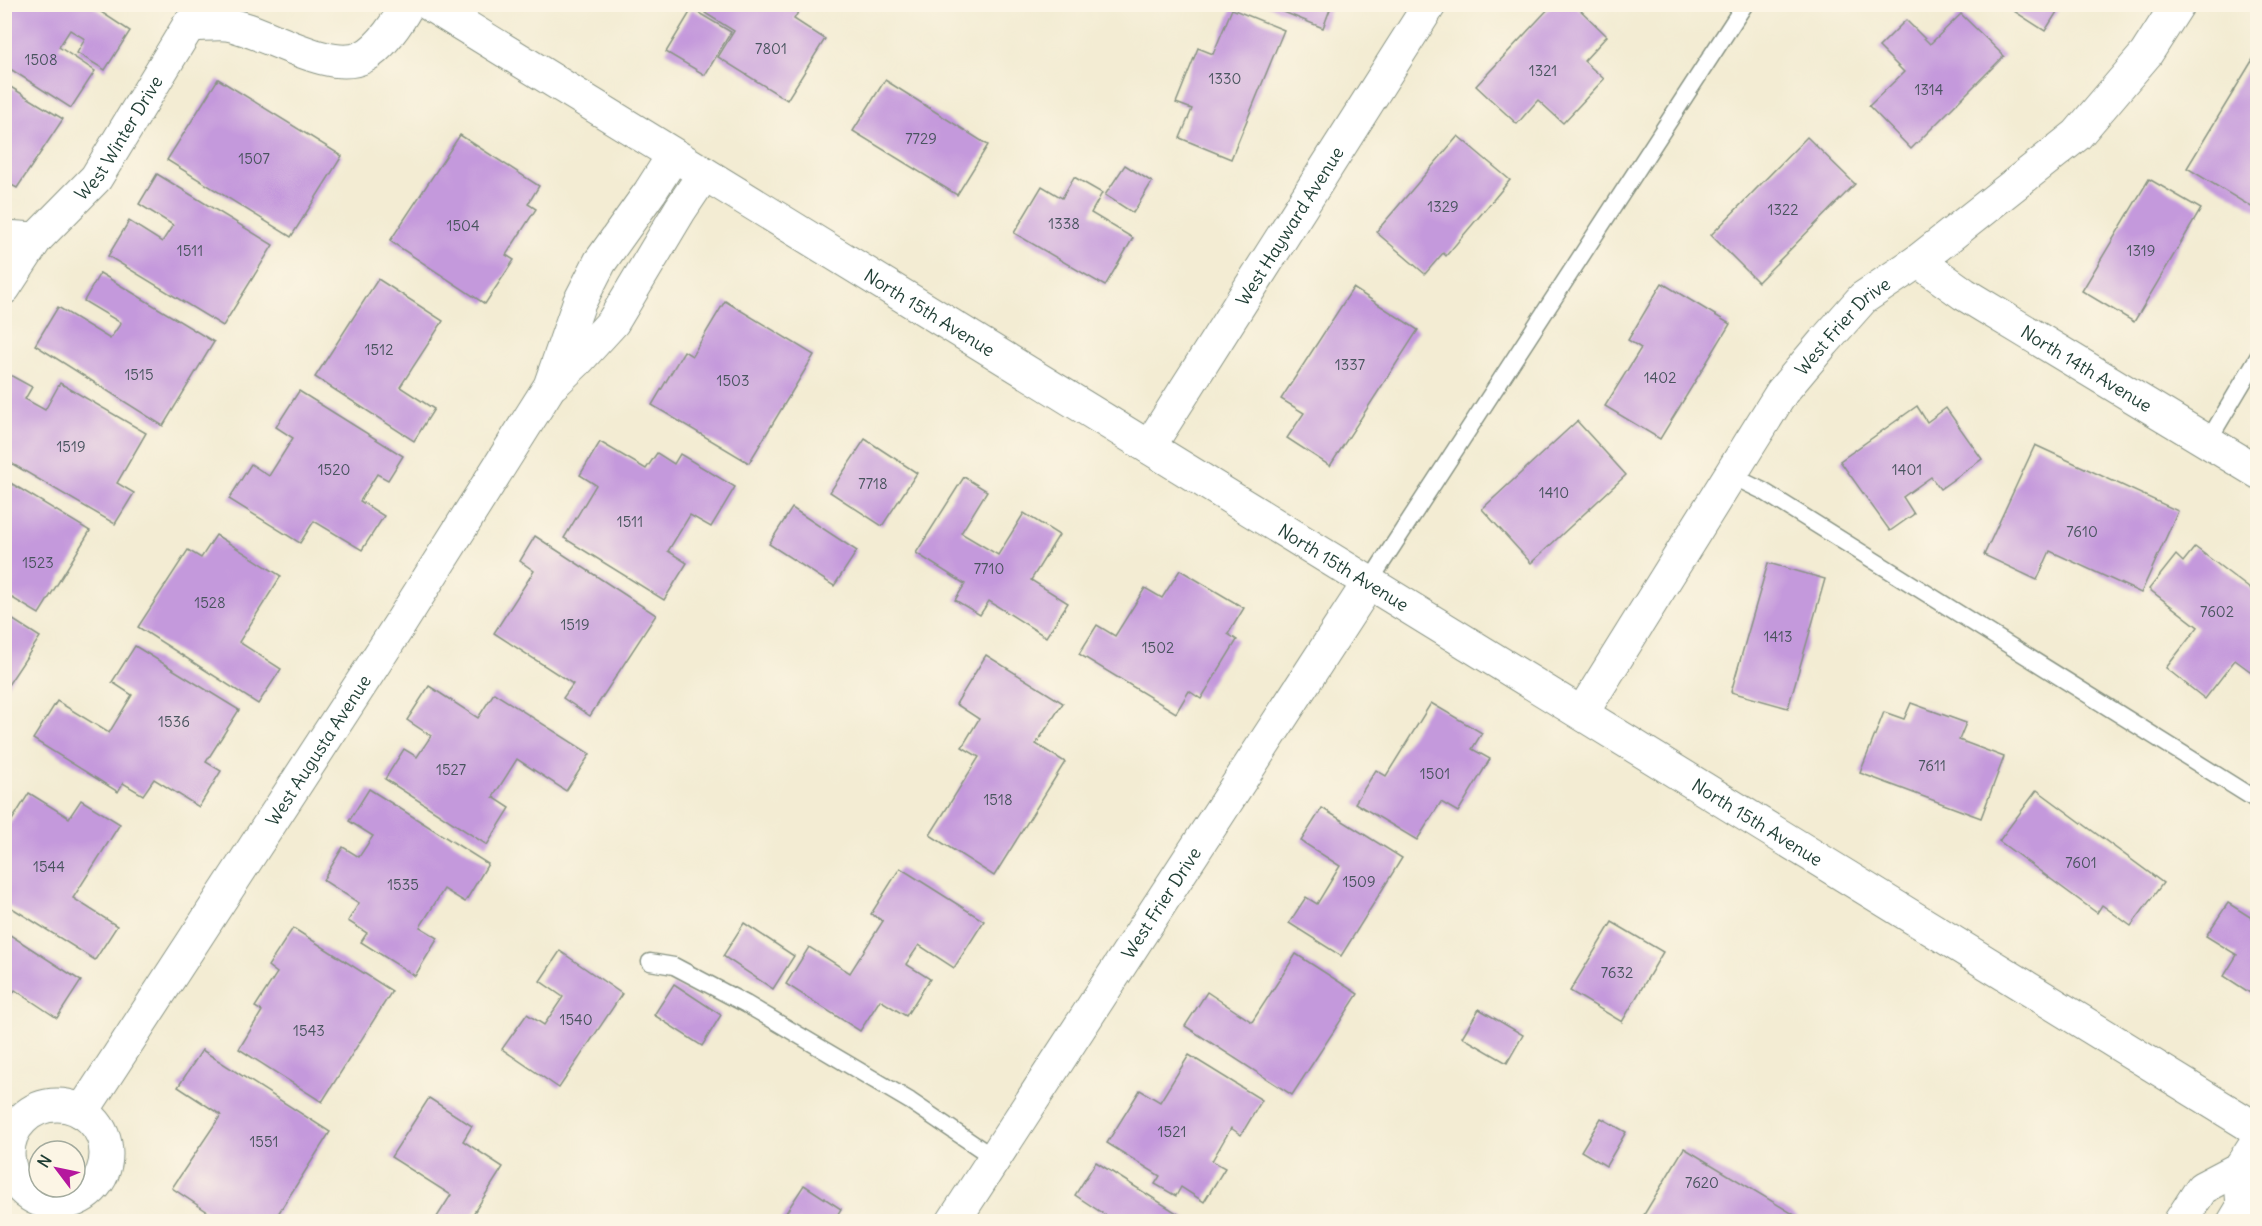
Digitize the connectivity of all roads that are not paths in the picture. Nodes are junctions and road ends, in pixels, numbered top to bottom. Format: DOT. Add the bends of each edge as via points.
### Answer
graph roads {
  1 [pos="408,4"];
  2 [pos="429,4"];
  3 [pos="1430,4"];
  4 [pos="1745,4"];
  5 [pos="2178,4"];
  6 [pos="184,15"];
  7 [pos="673,156"];
  8 [pos="704,174"];
  9 [pos="20,238"];
  10 [pos="617,238"];
  11 [pos="650,260"];
  12 [pos="1918,261"];
  13 [pos="4,288"];
  14 [pos="2258,357"];
  15 [pos="550,386"];
  16 [pos="2208,441"];
  17 [pos="1149,447"];
  18 [pos="2258,472"];
  19 [pos="1730,474"];
  20 [pos="1368,584"];
  21 [pos="1582,713"];
  22 [pos="2258,801"];
  23 [pos="650,962"];
  24 [pos="82,1112"];
  25 [pos="2258,1130"];
  26 [pos="2258,1140"];
  27 [pos="994,1158"];
  28 [pos="2240,1168"];
  29 [pos="953,1221"];
  30 [pos="2180,1221"];
  31 [pos="2234,1221"];
  1 -- 6 [label="street, West Winter Drive" via="385,37 363,58 341,62 295,50 258,33"];
  2 -- 7 [label="street, North 15th Avenue"];
  3 -- 17 [label="street, West Hayward Avenue"];
  4 -- 20 [label="lane"];
  5 -- 12 [label="street, West Frier Drive" via="2146,54 2076,135"];
  6 -- 9 [label="street, West Winter Drive" via="96,178"];
  7 -- 8 [label="street, North 15th Avenue"];
  7 -- 10 [label="street, West Augusta Avenue"];
  8 -- 11 [label="street, West Augusta Avenue"];
  8 -- 17 [label="street, North 15th Avenue"];
  9 -- 13 [label="street, West Winter Drive"];
  10 -- 11 [label="street"];
  10 -- 15 [label="street, West Augusta Avenue" via="579,303"];
  11 -- 15 [label="street, West Augusta Avenue" via="613,322"];
  12 -- 16 [label="street, North 14th Avenue" via="1964,294"];
  12 -- 19 [label="street, West Frier Drive" via="1863,298 1824,342 1782,392"];
  14 -- 16 [label="lane"];
  15 -- 24 [label="street, West Augusta Avenue"];
  16 -- 18 [label="street, North 14th Avenue"];
  17 -- 20 [label="street, North 15th Avenue"];
  19 -- 21 [label="street, West Frier Drive"];
  19 -- 22 [label="lane"];
  20 -- 21 [label="street, North 15th Avenue"];
  20 -- 27 [label="street, West Frier Drive"];
  21 -- 25 [label="street, North 15th Avenue"];
  23 -- 27 [label="lane" via="674,966 746,1004 910,1101"];
  26 -- 28 [label="street"];
  27 -- 29 [label="street, West Frier Drive"];
  28 -- 30 [label="street" via="2202,1188"];
  28 -- 31 [label="street" via="2243,1207"];
}
